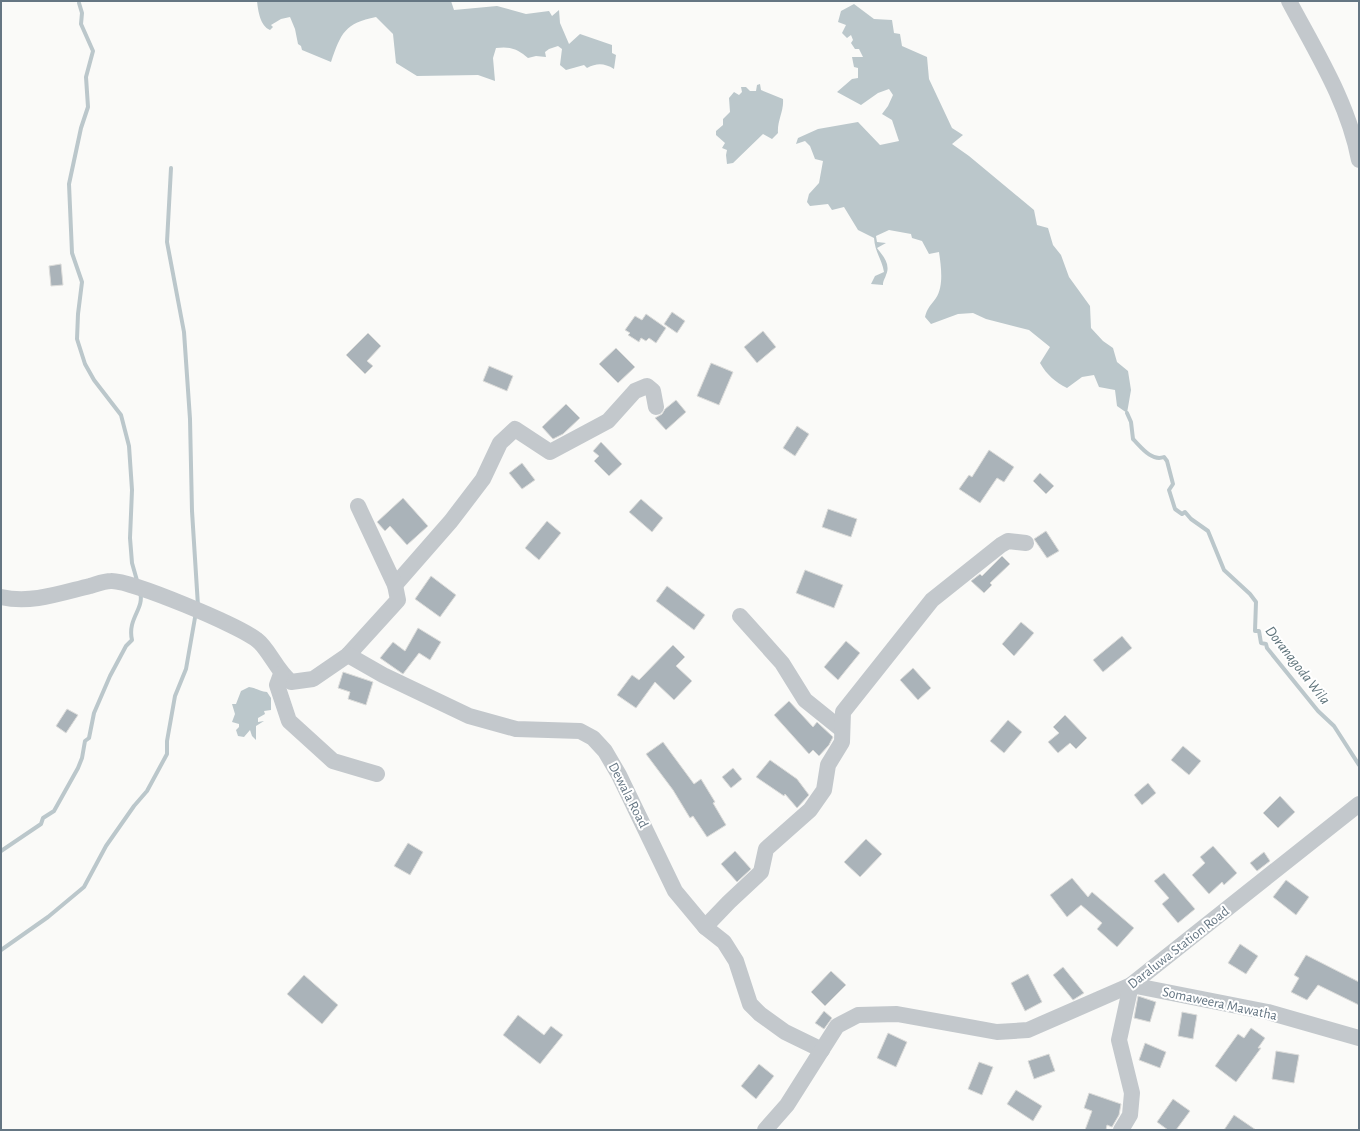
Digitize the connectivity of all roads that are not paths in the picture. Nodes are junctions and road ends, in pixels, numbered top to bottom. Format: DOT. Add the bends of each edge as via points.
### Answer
graph roads {
  1 [pos="1290,1"];
  2 [pos="1359,160"];
  3 [pos="656,407"];
  4 [pos="358,506"];
  5 [pos="1026,543"];
  6 [pos="395,585"];
  7 [pos="1,597"];
  8 [pos="740,616"];
  9 [pos="348,655"];
  10 [pos="281,674"];
  11 [pos="841,728"];
  12 [pos="377,774"];
  13 [pos="1359,804"];
  14 [pos="705,927"];
  15 [pos="1131,985"];
  16 [pos="1359,1038"];
  17 [pos="822,1050"];
  18 [pos="766,1130"];
  19 [pos="1121,1130"];
  1 -- 2 [label="street" via="1342,102 1354,134"];
  3 -- 6 [label="street" via="653,391 647,386 635,391 608,421 550,452 515,429 500,443 483,479 451,521"];
  4 -- 6 [label="street"];
  5 -- 11 [label="street" via="1008,541 1000,545 932,600 843,712"];
  6 -- 9 [label="street" via="398,600"];
  7 -- 10 [label="street" via="16,600 34,599 111,581 141,588 240,629 258,640"];
  8 -- 11 [label="street" via="782,663 805,700"];
  9 -- 10 [label="street" via="313,679 291,682"];
  9 -- 14 [label="street, Dewala Road" via="383,675 469,716 516,729 580,731 594,738 606,751 619,775 675,890"];
  10 -- 12 [label="street" via="277,685 289,721 333,761"];
  11 -- 14 [label="street" via="842,742 828,765 824,790 810,810 766,849 761,872"];
  13 -- 15 [label="street, Daraluwa Station Road"];
  14 -- 17 [label="street, Dewala Road" via="724,942 736,961 750,1004 785,1032"];
  15 -- 16 [label="street, Somaweera Mawatha" via="1268,1012"];
  15 -- 17 [label="street, Daraluwa Station Road" via="1028,1030 998,1032 897,1014 858,1015 837,1026"];
  15 -- 19 [label="street" via="1119,1040 1132,1093 1130,1115"];
  17 -- 18 [label="street, Daraluwa Station Road" via="787,1105"];
}
